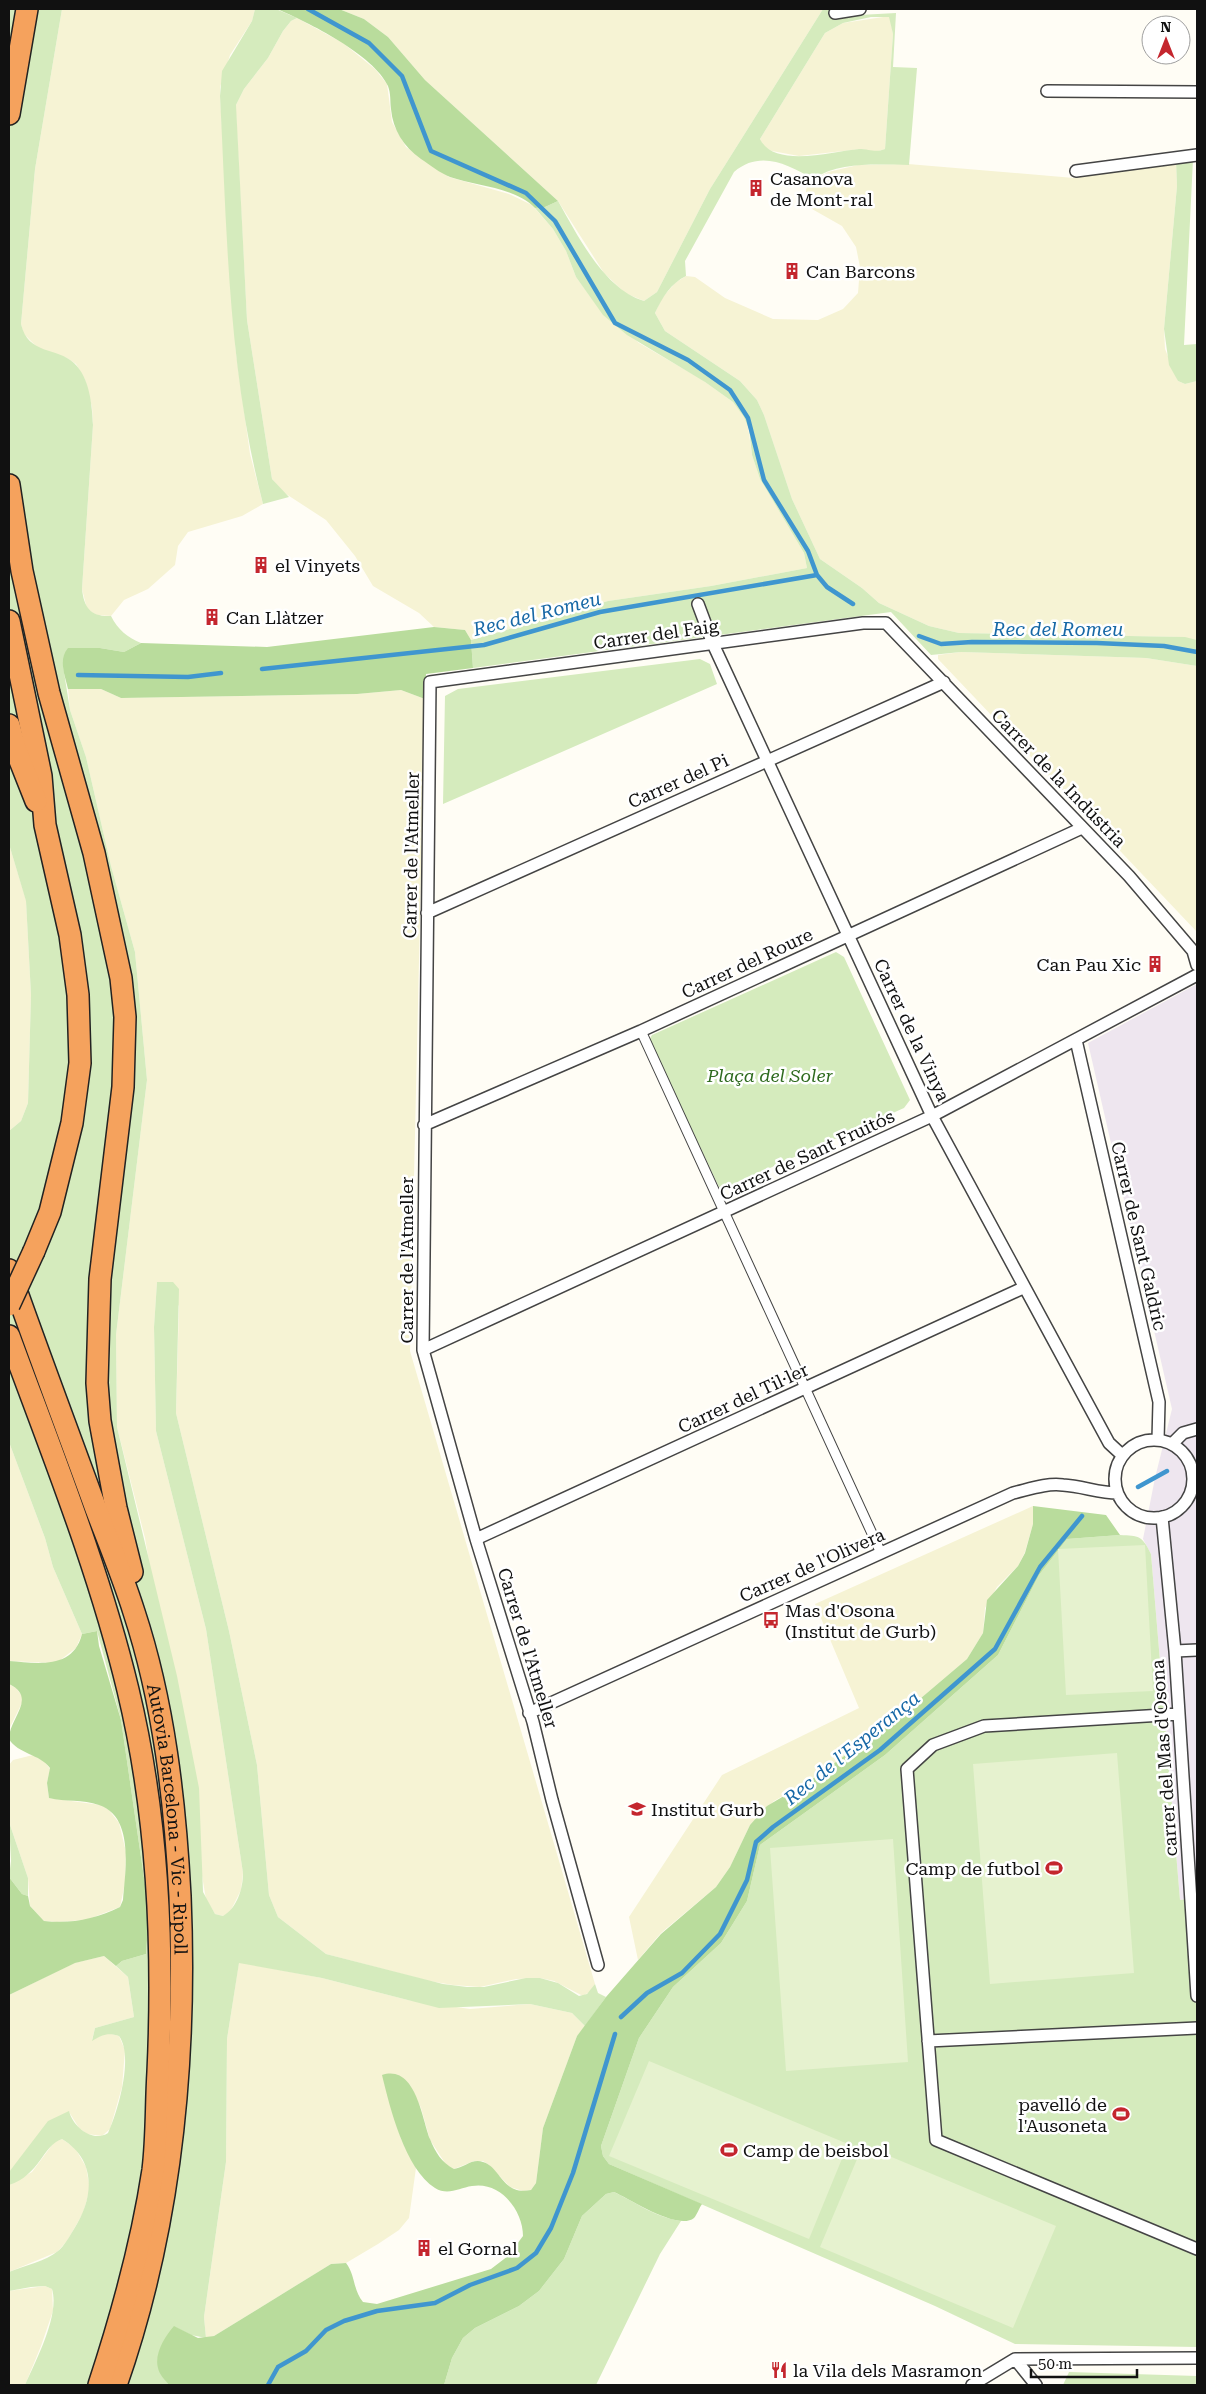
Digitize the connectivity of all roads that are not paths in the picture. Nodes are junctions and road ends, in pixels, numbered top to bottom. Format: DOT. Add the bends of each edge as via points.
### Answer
graph roads {
  1 [pos="27,9"];
  2 [pos="860,9"];
  3 [pos="837,11"];
  4 [pos="1047,91"];
  5 [pos="1197,92"];
  6 [pos="9,114"];
  7 [pos="1197,155"];
  8 [pos="1076,171"];
  9 [pos="9,485"];
  10 [pos="698,604"];
  11 [pos="9,621"];
  12 [pos="886,623"];
  13 [pos="713,644"];
  14 [pos="430,682"];
  15 [pos="944,682"];
  16 [pos="9,725"];
  17 [pos="768,760"];
  18 [pos="45,825"];
  19 [pos="1082,828"];
  20 [pos="427,913"];
  21 [pos="848,935"];
  22 [pos="1197,965"];
  23 [pos="1197,975"];
  24 [pos="641,1031"];
  25 [pos="1076,1040"];
  26 [pos="932,1116"];
  27 [pos="424,1125"];
  28 [pos="725,1212"];
  29 [pos="9,1270"];
  30 [pos="1023,1288"];
  31 [pos="9,1305"];
  32 [pos="9,1336"];
  33 [pos="423,1350"];
  34 [pos="805,1388"];
  35 [pos="1197,1429"];
  36 [pos="1158,1440"];
  37 [pos="1172,1444"];
  38 [pos="1122,1456"];
  39 [pos="1118,1493"];
  40 [pos="1193,1497"];
  41 [pos="1162,1517"];
  42 [pos="476,1539"];
  43 [pos="881,1553"];
  44 [pos="135,1612"];
  45 [pos="1197,1650"];
  46 [pos="1175,1651"];
  47 [pos="529,1713"];
  48 [pos="1179,1714"];
  49 [pos="598,1965"];
  50 [pos="1197,1996"];
  51 [pos="1197,2028"];
  52 [pos="928,2040"];
  53 [pos="1197,2249"];
  54 [pos="1197,2358"];
  55 [pos="1015,2359"];
  56 [pos="99,2385"];
  57 [pos="116,2385"];
  58 [pos="972,2385"];
  59 [pos="1036,2385"];
  1 -- 6 [label="highway"];
  2 -- 3 [label="street"];
  4 -- 5 [label="street"];
  7 -- 8 [label="street"];
  9 -- 44 [label="highway" via="22,571 49,693 94,853 122,978 125,1017 123,1086 100,1287 97,1383 100,1421 116,1508 132,1570"];
  10 -- 13 [label="street, Carrer de la Vinya"];
  11 -- 18 [label="highway" via="41,776"];
  12 -- 13 [label="street, Carrer del Faig" via="864,623"];
  12 -- 15 [label="street, Carrer de la Indústria"];
  13 -- 14 [label="street, Carrer del Faig"];
  13 -- 17 [label="street, Carrer de la Vinya"];
  14 -- 20 [label="street, Carrer de l'Atmeller"];
  15 -- 17 [label="street, Carrer del Pi"];
  15 -- 19 [label="street, Carrer de la Indústria"];
  16 -- 18 [label="highway"];
  17 -- 20 [label="street, Carrer del Pi"];
  17 -- 21 [label="street, Carrer de la Vinya"];
  18 -- 31 [label="highway, bridge" via="72,952 78,995 80,1063 72,1123 50,1212"];
  19 -- 21 [label="street, Carrer del Roure"];
  19 -- 22 [label="street, Carrer de la Indústria" via="1129,876 1193,951"];
  20 -- 27 [label="street, Carrer de l'Atmeller"];
  21 -- 24 [label="street, Carrer del Roure"];
  21 -- 26 [label="street, Carrer de la Vinya"];
  23 -- 25 [label="street, Carrer de Sant Fruitós"];
  24 -- 27 [label="street, Carrer del Roure"];
  24 -- 28 [label="street"];
  25 -- 26 [label="street, Carrer de Sant Fruitós"];
  25 -- 36 [label="street, Carrer de Sant Galdric" via="1159,1402"];
  26 -- 28 [label="street, Carrer de Sant Fruitós"];
  26 -- 30 [label="street, Carrer de la Vinya"];
  27 -- 33 [label="street, Carrer de l'Atmeller"];
  28 -- 33 [label="street, Carrer de Sant Fruitós"];
  28 -- 34 [label="street"];
  29 -- 44 [label="highway, Autovia Barcelona - Vic - Ripoll"];
  30 -- 34 [label="street, Carrer del Til·ler"];
  30 -- 38 [label="street, Carrer de la Vinya" via="1109,1443"];
  32 -- 56 [label="highway, Autovia Barcelona - Vic - Ripoll" via="97,1579 136,1728 155,1849 160,1942 160,2036 153,2166 142,2232"];
  33 -- 42 [label="street, Carrer de l'Atmeller"];
  34 -- 42 [label="street, Carrer del Til·ler"];
  34 -- 43 [label="street"];
  35 -- 37 [label="street" via="1183,1433"];
  36 -- 37 [label="street"];
  36 -- 38 [label="street" via="1134,1445"];
  37 -- 40 [label="street" via="1190,1464"];
  38 -- 39 [label="street" via="1115,1474"];
  39 -- 41 [label="street" via="1126,1507 1135,1513"];
  39 -- 43 [label="street, Carrer de l'Olivera" via="1043,1485 1013,1493"];
  40 -- 41 [label="street"];
  41 -- 46 [label="street, carrer del Mas d'Osona"];
  42 -- 47 [label="street, Carrer de l'Atmeller"];
  43 -- 47 [label="street, Carrer de l'Olivera"];
  44 -- 57 [label="highway, Autovia Barcelona - Vic - Ripoll" via="154,1687 170,1777 178,1867 183,2002 173,2136 160,2223"];
  45 -- 46 [label="street"];
  46 -- 48 [label="street, carrer del Mas d'Osona"];
  47 -- 49 [label="street, Carrer de l'Atmeller"];
  48 -- 50 [label="street, carrer del Mas d'Osona"];
  48 -- 52 [label="street" via="984,1726 933,1745 906,1769"];
  51 -- 52 [label="street"];
  52 -- 53 [label="street" via="936,2140"];
  54 -- 55 [label="street"];
  55 -- 58 [label="street"];
  55 -- 59 [label="street"];
}
